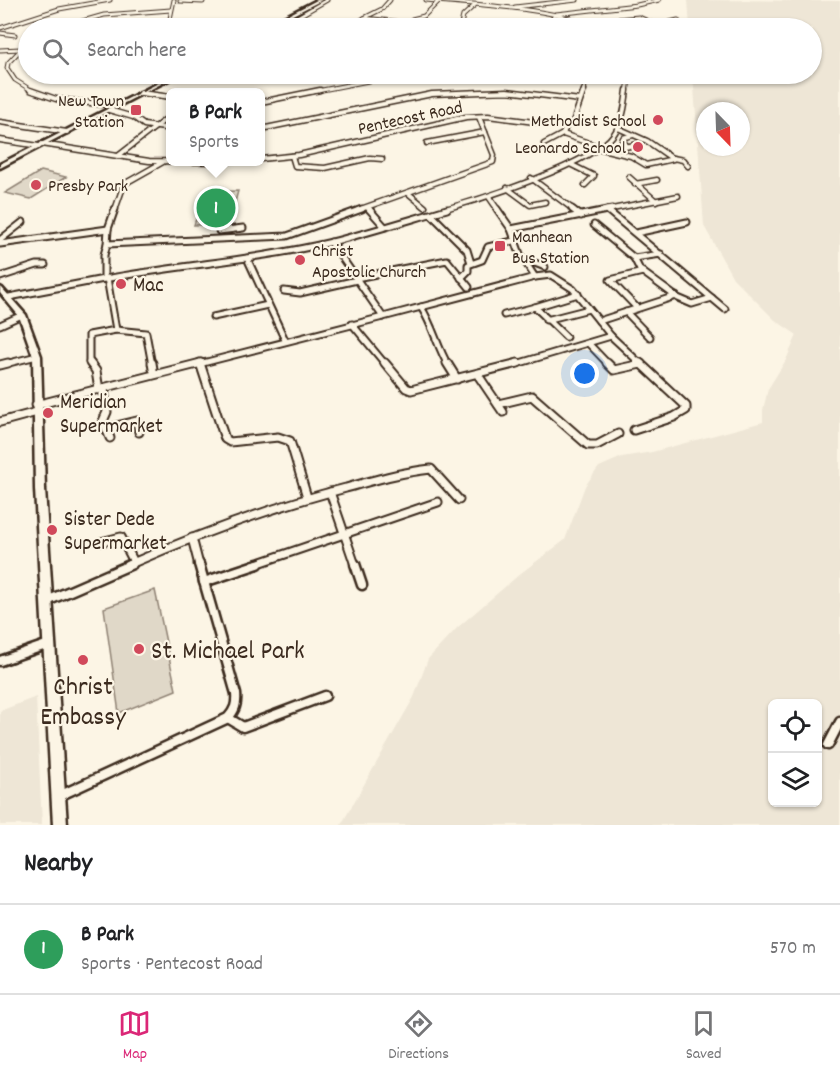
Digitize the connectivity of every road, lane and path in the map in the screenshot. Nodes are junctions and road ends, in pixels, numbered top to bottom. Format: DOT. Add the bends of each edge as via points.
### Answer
graph roads {
  1 [pos="110,0"];
  2 [pos="174,0"];
  3 [pos="320,0"];
  4 [pos="327,0"];
  5 [pos="390,0"];
  6 [pos="426,0"];
  7 [pos="577,0"];
  8 [pos="659,0"];
  9 [pos="180,1"];
  10 [pos="440,1"];
  11 [pos="203,2"];
  12 [pos="475,5"];
  13 [pos="508,8"];
  14 [pos="171,10"];
  15 [pos="553,15"];
  16 [pos="31,18"];
  17 [pos="97,18"];
  18 [pos="170,18"];
  19 [pos="285,18"];
  20 [pos="296,18"];
  21 [pos="364,18"];
  22 [pos="416,18"];
  23 [pos="462,18"];
  24 [pos="551,18"];
  25 [pos="566,18"];
  26 [pos="18,22"];
  27 [pos="0,28"];
  28 [pos="0,33"];
  29 [pos="15,35"];
  30 [pos="18,49"];
  31 [pos="0,50"];
  32 [pos="18,52"];
  33 [pos="18,79"];
  34 [pos="22,84"];
  35 [pos="159,84"];
  36 [pos="353,84"];
  37 [pos="586,84"];
  38 [pos="627,84"];
  39 [pos="141,93"];
  40 [pos="166,96"];
  41 [pos="580,100"];
  42 [pos="265,101"];
  43 [pos="116,106"];
  44 [pos="109,110"];
  45 [pos="479,117"];
  46 [pos="166,119"];
  47 [pos="0,122"];
  48 [pos="566,126"];
  49 [pos="156,127"];
  50 [pos="166,128"];
  51 [pos="265,128"];
  52 [pos="618,128"];
  53 [pos="67,132"];
  54 [pos="485,132"];
  55 [pos="564,134"];
  56 [pos="634,135"];
  57 [pos="0,140"];
  58 [pos="427,144"];
  59 [pos="544,144"];
  60 [pos="638,144"];
  61 [pos="40,145"];
  62 [pos="627,146"];
  63 [pos="599,147"];
  64 [pos="613,150"];
  65 [pos="118,156"];
  66 [pos="292,156"];
  67 [pos="673,158"];
  68 [pos="265,159"];
  69 [pos="382,159"];
  70 [pos="163,162"];
  71 [pos="569,164"];
  72 [pos="0,166"];
  73 [pos="688,166"];
  74 [pos="629,177"];
  75 [pos="531,178"];
  76 [pos="657,180"];
  77 [pos="635,184"];
  78 [pos="585,185"];
  79 [pos="507,188"];
  80 [pos="408,193"];
  81 [pos="678,196"];
  82 [pos="489,197"];
  83 [pos="656,201"];
  84 [pos="545,202"];
  85 [pos="425,207"];
  86 [pos="368,208"];
  87 [pos="607,210"];
  88 [pos="432,215"];
  89 [pos="581,216"];
  90 [pos="23,222"];
  91 [pos="687,222"];
  92 [pos="594,225"];
  93 [pos="385,227"];
  94 [pos="243,228"];
  95 [pos="108,229"];
  96 [pos="511,229"];
  97 [pos="636,233"];
  98 [pos="216,240"];
  99 [pos="513,241"];
  100 [pos="0,242"];
  101 [pos="331,242"];
  102 [pos="106,244"];
  103 [pos="661,254"];
  104 [pos="247,258"];
  105 [pos="522,258"];
  106 [pos="634,258"];
  107 [pos="471,263"];
  108 [pos="45,265"];
  109 [pos="545,267"];
  110 [pos="643,272"];
  111 [pos="0,277"];
  112 [pos="105,278"];
  113 [pos="461,278"];
  114 [pos="535,278"];
  115 [pos="356,279"];
  116 [pos="469,287"];
  117 [pos="284,291"];
  118 [pos="3,293"];
  119 [pos="578,294"];
  120 [pos="676,296"];
  121 [pos="712,298"];
  122 [pos="268,305"];
  123 [pos="421,307"];
  124 [pos="535,307"];
  125 [pos="637,308"];
  126 [pos="589,309"];
  127 [pos="725,309"];
  128 [pos="626,312"];
  129 [pos="22,315"];
  130 [pos="504,315"];
  131 [pos="213,317"];
  132 [pos="382,317"];
  133 [pos="546,320"];
  134 [pos="599,321"];
  135 [pos="352,324"];
  136 [pos="0,325"];
  137 [pos="117,330"];
  138 [pos="611,336"];
  139 [pos="566,337"];
  140 [pos="650,337"];
  141 [pos="285,340"];
  142 [pos="588,343"];
  143 [pos="37,356"];
  144 [pos="200,363"];
  145 [pos="641,364"];
  146 [pos="0,365"];
  147 [pos="153,369"];
  148 [pos="477,375"];
  149 [pos="457,379"];
  150 [pos="102,389"];
  151 [pos="498,404"];
  152 [pos="37,408"];
  153 [pos="503,412"];
  154 [pos="0,422"];
  155 [pos="108,429"];
  156 [pos="634,430"];
  157 [pos="140,432"];
  158 [pos="618,434"];
  159 [pos="110,438"];
  160 [pos="330,492"];
  161 [pos="307,497"];
  162 [pos="459,500"];
  163 [pos="438,502"];
  164 [pos="345,535"];
  165 [pos="192,538"];
  166 [pos="101,542"];
  167 [pos="134,562"];
  168 [pos="204,582"];
  169 [pos="362,585"];
  170 [pos="46,601"];
  171 [pos="49,644"];
  172 [pos="0,661"];
  173 [pos="325,696"];
  174 [pos="228,718"];
  175 [pos="840,722"];
  176 [pos="828,745"];
  177 [pos="58,797"];
  178 [pos="60,825"];
  1 -- 16 [label="street"];
  2 -- 14 [label="street"];
  3 -- 19 [label="street"];
  4 -- 20 [label="street"];
  5 -- 21 [label="street"];
  6 -- 10 [label="street"];
  7 -- 13 [label="street"];
  8 -- 15 [label="street"];
  9 -- 11 [label="street"];
  10 -- 12 [label="street"];
  10 -- 22 [label="street" via="426,15"];
  12 -- 13 [label="street"];
  12 -- 23 [label="street"];
  13 -- 15 [label="street"];
  14 -- 17 [label="street"];
  14 -- 18 [label="street"];
  15 -- 24 [label="street"];
  15 -- 25 [label="street"];
  26 -- 27 [label="street"];
  28 -- 29 [label="street"];
  30 -- 31 [label="street"];
  32 -- 33 [label="street" via="7,68"];
  34 -- 43 [label="street" via="30,92 51,97"];
  35 -- 39 [label="street"];
  36 -- 42 [label="street"];
  37 -- 41 [label="street"];
  38 -- 52 [label="street" via="627,101"];
  39 -- 40 [label="street"];
  39 -- 43 [label="street"];
  41 -- 48 [label="street" via="573,122"];
  41 -- 51 [label="street" via="507,91 440,93"];
  43 -- 44 [label="street"];
  44 -- 49 [label="street"];
  44 -- 53 [label="street"];
  45 -- 48 [label="street, Pentecost Road"];
  45 -- 54 [label="street"];
  45 -- 66 [label="street, Pentecost Road"];
  46 -- 49 [label="street"];
  47 -- 53 [label="street"];
  48 -- 55 [label="street"];
  49 -- 50 [label="street"];
  49 -- 65 [label="street"];
  52 -- 56 [label="street"];
  52 -- 63 [label="street"];
  53 -- 61 [label="street"];
  54 -- 58 [label="street"];
  54 -- 80 [label="street" via="493,162"];
  55 -- 59 [label="street"];
  55 -- 63 [label="street"];
  56 -- 62 [label="street" via="622,139"];
  56 -- 67 [label="street"];
  57 -- 61 [label="street"];
  60 -- 62 [label="street"];
  61 -- 65 [label="street"];
  61 -- 72 [label="street"];
  62 -- 64 [label="street"];
  63 -- 64 [label="street"];
  63 -- 71 [label="street"];
  64 -- 67 [label="street" via="646,165"];
  65 -- 70 [label="street"];
  66 -- 68 [label="street, Pentecost Road"];
  66 -- 69 [label="street" via="295,166 325,168"];
  67 -- 73 [label="street"];
  70 -- 95 [label="street" via="124,184"];
  71 -- 75 [label="street"];
  71 -- 78 [label="street" via="594,176"];
  74 -- 77 [label="street"];
  75 -- 79 [label="street"];
  75 -- 89 [label="street"];
  76 -- 77 [label="street"];
  77 -- 83 [label="street"];
  79 -- 82 [label="street"];
  79 -- 84 [label="street" via="530,205"];
  80 -- 85 [label="street"];
  80 -- 86 [label="street"];
  81 -- 83 [label="street"];
  82 -- 88 [label="street"];
  82 -- 96 [label="street"];
  83 -- 87 [label="street"];
  86 -- 93 [label="street"];
  86 -- 98 [label="street" via="287,236"];
  87 -- 89 [label="street"];
  87 -- 97 [label="street"];
  88 -- 93 [label="street"];
  88 -- 107 [label="street" via="467,249"];
  89 -- 96 [label="street"];
  90 -- 100 [label="street"];
  91 -- 97 [label="street"];
  92 -- 106 [label="street"];
  93 -- 101 [label="street"];
  94 -- 98 [label="street" via="220,229"];
  95 -- 100 [label="street"];
  95 -- 102 [label="street"];
  96 -- 99 [label="street"];
  97 -- 103 [label="street"];
  98 -- 102 [label="street"];
  99 -- 105 [label="street"];
  99 -- 107 [label="street" via="491,245 480,261"];
  101 -- 104 [label="street"];
  101 -- 115 [label="street"];
  102 -- 112 [label="street"];
  103 -- 106 [label="street"];
  103 -- 121 [label="street"];
  104 -- 112 [label="street"];
  104 -- 122 [label="street"];
  105 -- 109 [label="street"];
  105 -- 114 [label="street"];
  106 -- 110 [label="street"];
  107 -- 113 [label="street"];
  108 -- 111 [label="street"];
  110 -- 120 [label="street"];
  110 -- 125 [label="street" via="610,280"];
  112 -- 118 [label="street"];
  112 -- 137 [label="street"];
  113 -- 115 [label="street" via="447,260"];
  113 -- 116 [label="street"];
  114 -- 119 [label="street" via="557,277"];
  114 -- 123 [label="street"];
  115 -- 117 [label="street" via="300,293"];
  115 -- 132 [label="street"];
  118 -- 129 [label="street"];
  119 -- 124 [label="street"];
  119 -- 126 [label="street"];
  120 -- 121 [label="street" via="692,304"];
  120 -- 125 [label="street"];
  121 -- 127 [label="street"];
  122 -- 131 [label="street"];
  122 -- 141 [label="street"];
  123 -- 132 [label="street"];
  123 -- 149 [label="street" via="432,324 437,346"];
  124 -- 130 [label="street"];
  124 -- 133 [label="street"];
  125 -- 128 [label="street"];
  126 -- 133 [label="street"];
  126 -- 134 [label="street"];
  128 -- 134 [label="street"];
  128 -- 140 [label="street"];
  129 -- 136 [label="street"];
  129 -- 143 [label="street"];
  132 -- 135 [label="street"];
  133 -- 139 [label="street"];
  134 -- 138 [label="street"];
  135 -- 141 [label="street"];
  135 -- 149 [label="street" via="406,388 419,389"];
  137 -- 147 [label="street" via="146,333"];
  137 -- 150 [label="street" via="89,335 89,362"];
  138 -- 142 [label="street"];
  138 -- 145 [label="street"];
  141 -- 144 [label="street"];
  142 -- 145 [label="street" via="614,370"];
  142 -- 148 [label="street"];
  143 -- 146 [label="street"];
  143 -- 152 [label="street"];
  144 -- 150 [label="street"];
  144 -- 161 [label="street" via="225,439 231,442 278,437 290,441"];
  145 -- 156 [label="street" via="686,410"];
  148 -- 149 [label="street"];
  148 -- 151 [label="street"];
  150 -- 152 [label="street"];
  150 -- 155 [label="street" via="107,412 103,421"];
  151 -- 153 [label="street"];
  151 -- 158 [label="street" via="532,396 588,445"];
  152 -- 154 [label="street"];
  152 -- 170 [label="street"];
  155 -- 157 [label="street" via="136,422"];
  155 -- 159 [label="street"];
  160 -- 161 [label="street"];
  160 -- 162 [label="street" via="431,469"];
  160 -- 164 [label="street"];
  161 -- 165 [label="street"];
  163 -- 164 [label="street"];
  164 -- 168 [label="street"];
  164 -- 169 [label="street"];
  165 -- 167 [label="street"];
  165 -- 168 [label="street"];
  166 -- 167 [label="street" via="121,537"];
  167 -- 170 [label="street"];
  168 -- 174 [label="street" via="237,697 236,710"];
  170 -- 171 [label="street"];
  171 -- 172 [label="street"];
  171 -- 177 [label="street"];
  173 -- 174 [label="street" via="243,727"];
  174 -- 177 [label="street"];
  175 -- 176 [label="street"];
  177 -- 178 [label="street"];
}
